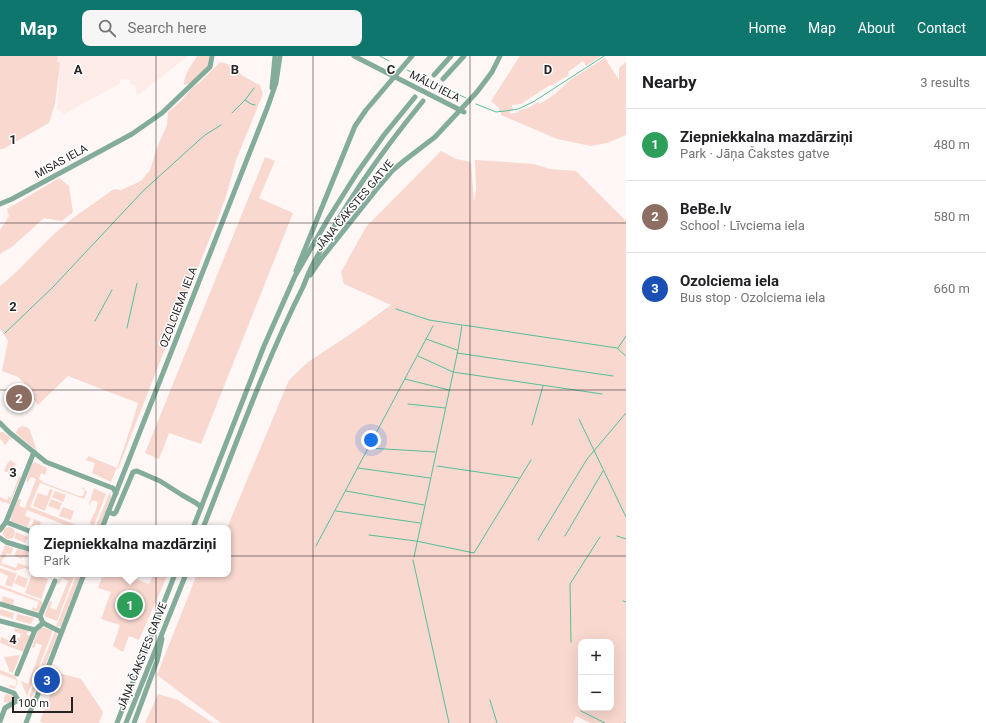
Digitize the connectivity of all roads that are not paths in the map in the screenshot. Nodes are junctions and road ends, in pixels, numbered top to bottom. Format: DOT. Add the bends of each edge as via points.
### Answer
graph roads {
  1 [pos="212,56"];
  2 [pos="275,56"];
  3 [pos="280,56"];
  4 [pos="354,56"];
  5 [pos="412,56"];
  6 [pos="451,56"];
  7 [pos="464,56"];
  8 [pos="500,56"];
  9 [pos="434,75"];
  10 [pos="395,76"];
  11 [pos="443,79"];
  12 [pos="273,93"];
  13 [pos="415,97"];
  14 [pos="423,101"];
  15 [pos="463,111"];
  16 [pos="0,204"];
  17 [pos="295,276"];
  18 [pos="305,281"];
  19 [pos="1,426"];
  20 [pos="34,452"];
  21 [pos="116,493"];
  22 [pos="201,507"];
  23 [pos="108,512"];
  24 [pos="6,522"];
  25 [pos="103,525"];
  26 [pos="194,525"];
  27 [pos="204,525"];
  28 [pos="0,530"];
  29 [pos="29,531"];
  30 [pos="0,538"];
  31 [pos="29,549"];
  32 [pos="83,577"];
  33 [pos="175,577"];
  34 [pos="185,577"];
  35 [pos="55,581"];
  36 [pos="0,604"];
  37 [pos="40,616"];
  38 [pos="0,621"];
  39 [pos="43,623"];
  40 [pos="165,628"];
  41 [pos="35,630"];
  42 [pos="61,632"];
  43 [pos="17,674"];
  44 [pos="0,688"];
  45 [pos="18,700"];
  46 [pos="33,706"];
  47 [pos="2,707"];
  48 [pos="0,721"];
  49 [pos="26,723"];
  50 [pos="117,723"];
  51 [pos="126,723"];
  52 [pos="134,723"];
  1 -- 16 [label="street, MISAS IELA" via="210,67 162,114 132,134"];
  2 -- 12 [label="street, OZOLCIEMA IELA"];
  3 -- 12 [label="street, OZOLCIEMA IELA"];
  4 -- 10 [label="street, MĀLU IELA"];
  5 -- 10 [label="street, JĀŅA ČAKSTES GATVE"];
  6 -- 9 [label="street"];
  7 -- 11 [label="street"];
  8 -- 15 [label="street, JĀŅA ČAKSTES GATVE" via="485,83"];
  10 -- 15 [label="street, MĀLU IELA"];
  10 -- 17 [label="street, JĀŅA ČAKSTES GATVE" via="355,126 296,268"];
  12 -- 21 [label="street, OZOLCIEMA IELA"];
  13 -- 17 [label="street, JĀŅA ČAKSTES GATVE" via="357,173"];
  14 -- 18 [label="street, JĀŅA ČAKSTES GATVE" via="357,189"];
  15 -- 18 [label="street, JĀŅA ČAKSTES GATVE" via="435,138 393,170"];
  17 -- 22 [label="street, JĀŅA ČAKSTES GATVE" via="264,346"];
  18 -- 27 [label="street, JĀŅA ČAKSTES GATVE" via="263,373"];
  19 -- 20 [label="street"];
  20 -- 21 [label="street" via="46,462 113,488"];
  20 -- 24 [label="street"];
  21 -- 23 [label="street, OZOLCIEMA IELA"];
  22 -- 23 [label="street" via="137,471 133,472 116,512"];
  22 -- 26 [label="street, JĀŅA ČAKSTES GATVE"];
  23 -- 25 [label="street, OZOLCIEMA IELA"];
  24 -- 28 [label="street"];
  24 -- 29 [label="street"];
  30 -- 31 [label="street"];
  32 -- 42 [label="street"];
  33 -- 50 [label="street, JĀŅA ČAKSTES GATVE"];
  34 -- 40 [label="street, JĀŅA ČAKSTES GATVE"];
  35 -- 37 [label="street"];
  36 -- 37 [label="street"];
  37 -- 39 [label="street"];
  38 -- 41 [label="street"];
  39 -- 41 [label="street"];
  39 -- 42 [label="street"];
  40 -- 51 [label="street, JĀŅA ČAKSTES GATVE"];
  40 -- 52 [label="street" via="157,661"];
  41 -- 43 [label="street"];
  42 -- 46 [label="street" via="38,693 32,702"];
  44 -- 45 [label="street" via="14,693"];
  45 -- 46 [label="street"];
  45 -- 47 [label="street"];
  46 -- 49 [label="street"];
  47 -- 48 [label="street"];
}
